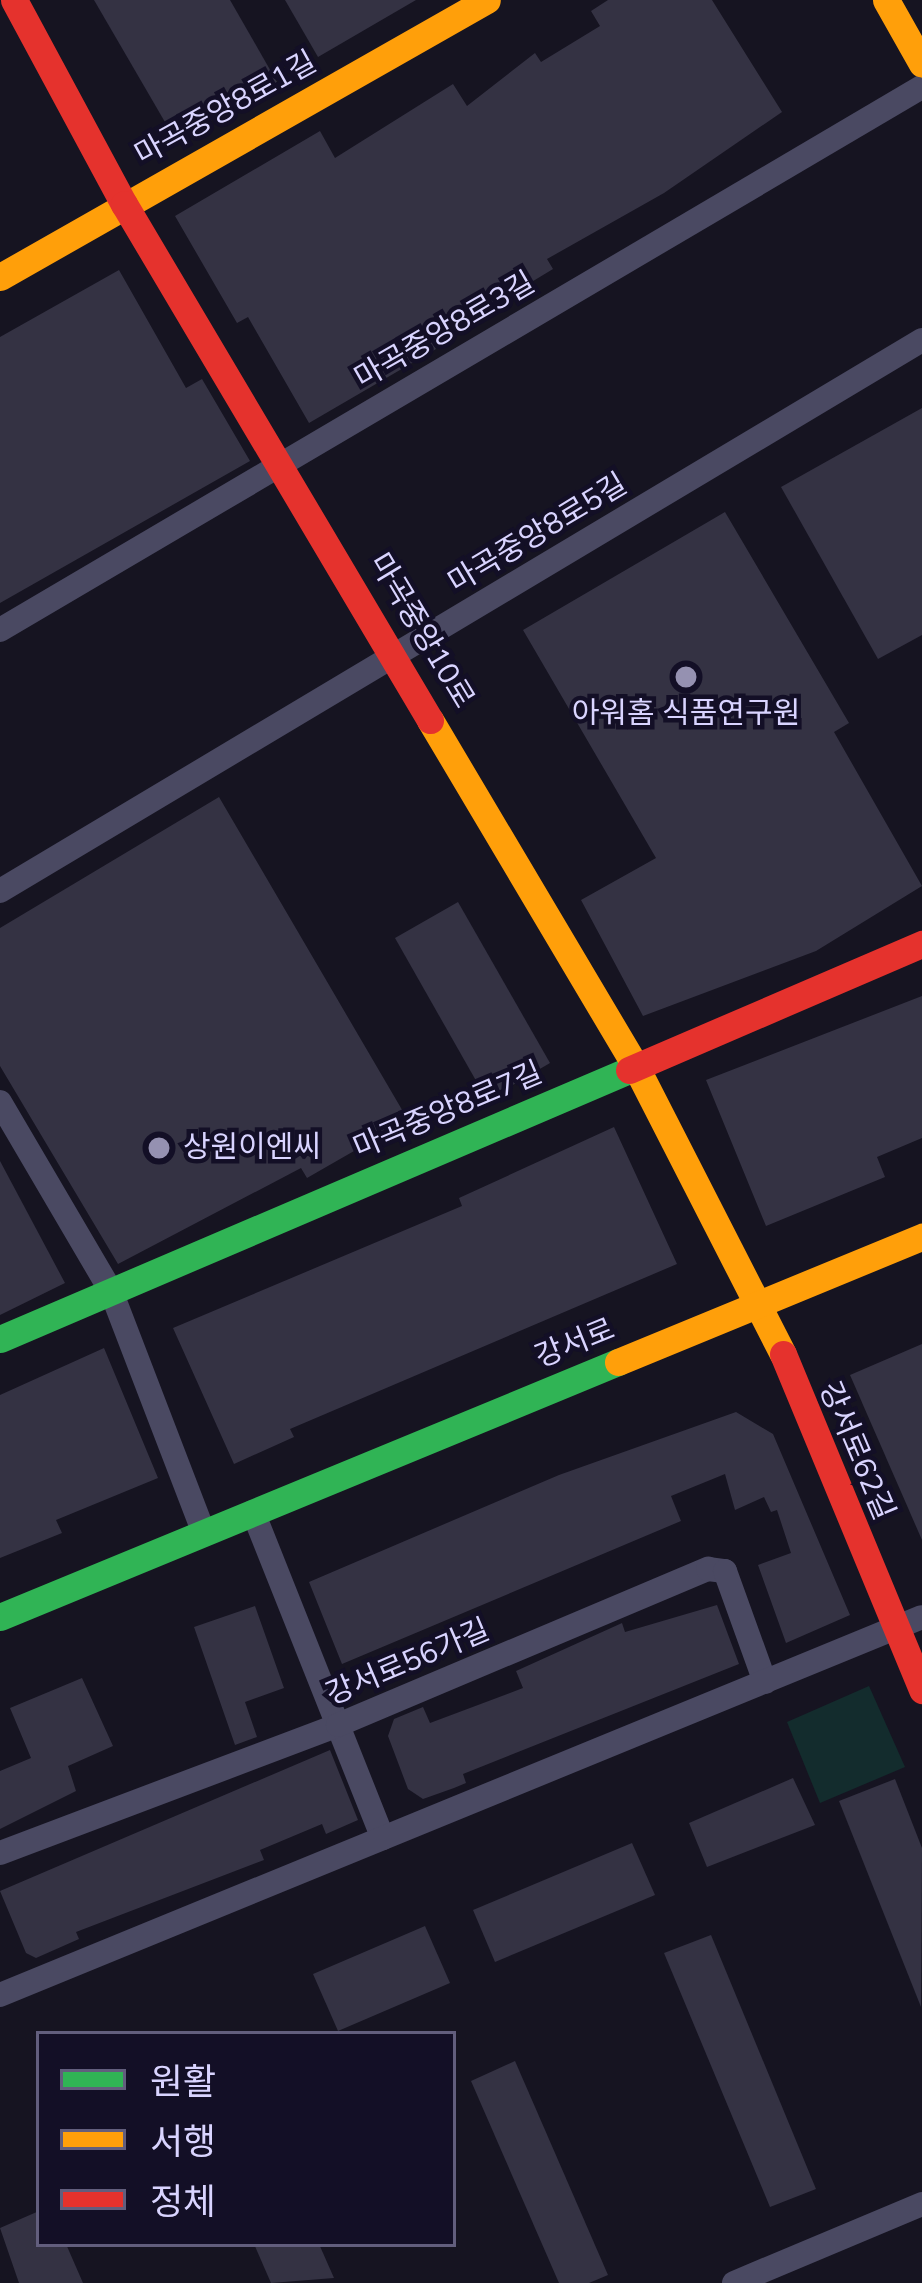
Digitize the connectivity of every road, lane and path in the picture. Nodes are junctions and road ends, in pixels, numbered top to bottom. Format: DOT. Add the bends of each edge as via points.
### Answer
graph roads {
  1 [pos="14,0"];
  2 [pos="487,0"];
  3 [pos="886,0"];
  4 [pos="922,64"];
  5 [pos="922,87"];
  6 [pos="124,204"];
  7 [pos="0,277"];
  8 [pos="922,340"];
  9 [pos="282,462"];
  10 [pos="0,629"];
  11 [pos="397,653"];
  12 [pos="0,891"];
  13 [pos="922,944"];
  14 [pos="636,1066"];
  15 [pos="0,1102"];
  16 [pos="922,1237"];
  17 [pos="111,1291"];
  18 [pos="761,1302"];
  19 [pos="0,1339"];
  20 [pos="253,1513"];
  21 [pos="204,1533"];
  22 [pos="0,1617"];
  23 [pos="909,1623"];
  24 [pos="765,1682"];
  25 [pos="922,1690"];
  26 [pos="338,1726"];
  27 [pos="383,1838"];
  28 [pos="0,1853"];
  29 [pos="0,1995"];
  30 [pos="922,2204"];
  31 [pos="734,2283"];
  1 -- 6 [label="street, 마곡중앙10로"];
  2 -- 6 [label="street, 마곡중앙8로1길"];
  3 -- 4 [label="street"];
  5 -- 9 [label="street, 마곡중앙8로3길"];
  6 -- 7 [label="street, 마곡중앙8로1길"];
  6 -- 9 [label="street, 마곡중앙10로"];
  8 -- 11 [label="street, 마곡중앙8로5길"];
  9 -- 10 [label="street, 마곡중앙8로3길"];
  9 -- 11 [label="street, 마곡중앙10로"];
  11 -- 12 [label="street, 마곡중앙8로5길"];
  11 -- 14 [label="street, 마곡중앙10로"];
  13 -- 14 [label="street, 마곡중앙8로7길"];
  14 -- 17 [label="street, 마곡중앙8로7길"];
  14 -- 18 [label="street, 마곡중앙10로"];
  15 -- 17 [label="street"];
  16 -- 18 [label="street, 강서로"];
  17 -- 19 [label="street, 마곡중앙8로7길"];
  17 -- 21 [label="street"];
  18 -- 20 [label="street, 강서로"];
  18 -- 23 [label="street, 강서로62길"];
  20 -- 21 [label="street, 강서로"];
  20 -- 26 [label="street"];
  21 -- 22 [label="street, 강서로"];
  23 -- 24 [label="street"];
  23 -- 25 [label="street, 강서로62길"];
  24 -- 26 [label="street, 강서로56가길" via="718,1567"];
  24 -- 27 [label="street"];
  26 -- 27 [label="street"];
  26 -- 28 [label="street, 강서로56가길"];
  27 -- 29 [label="street"];
  30 -- 31 [label="street"];
}
